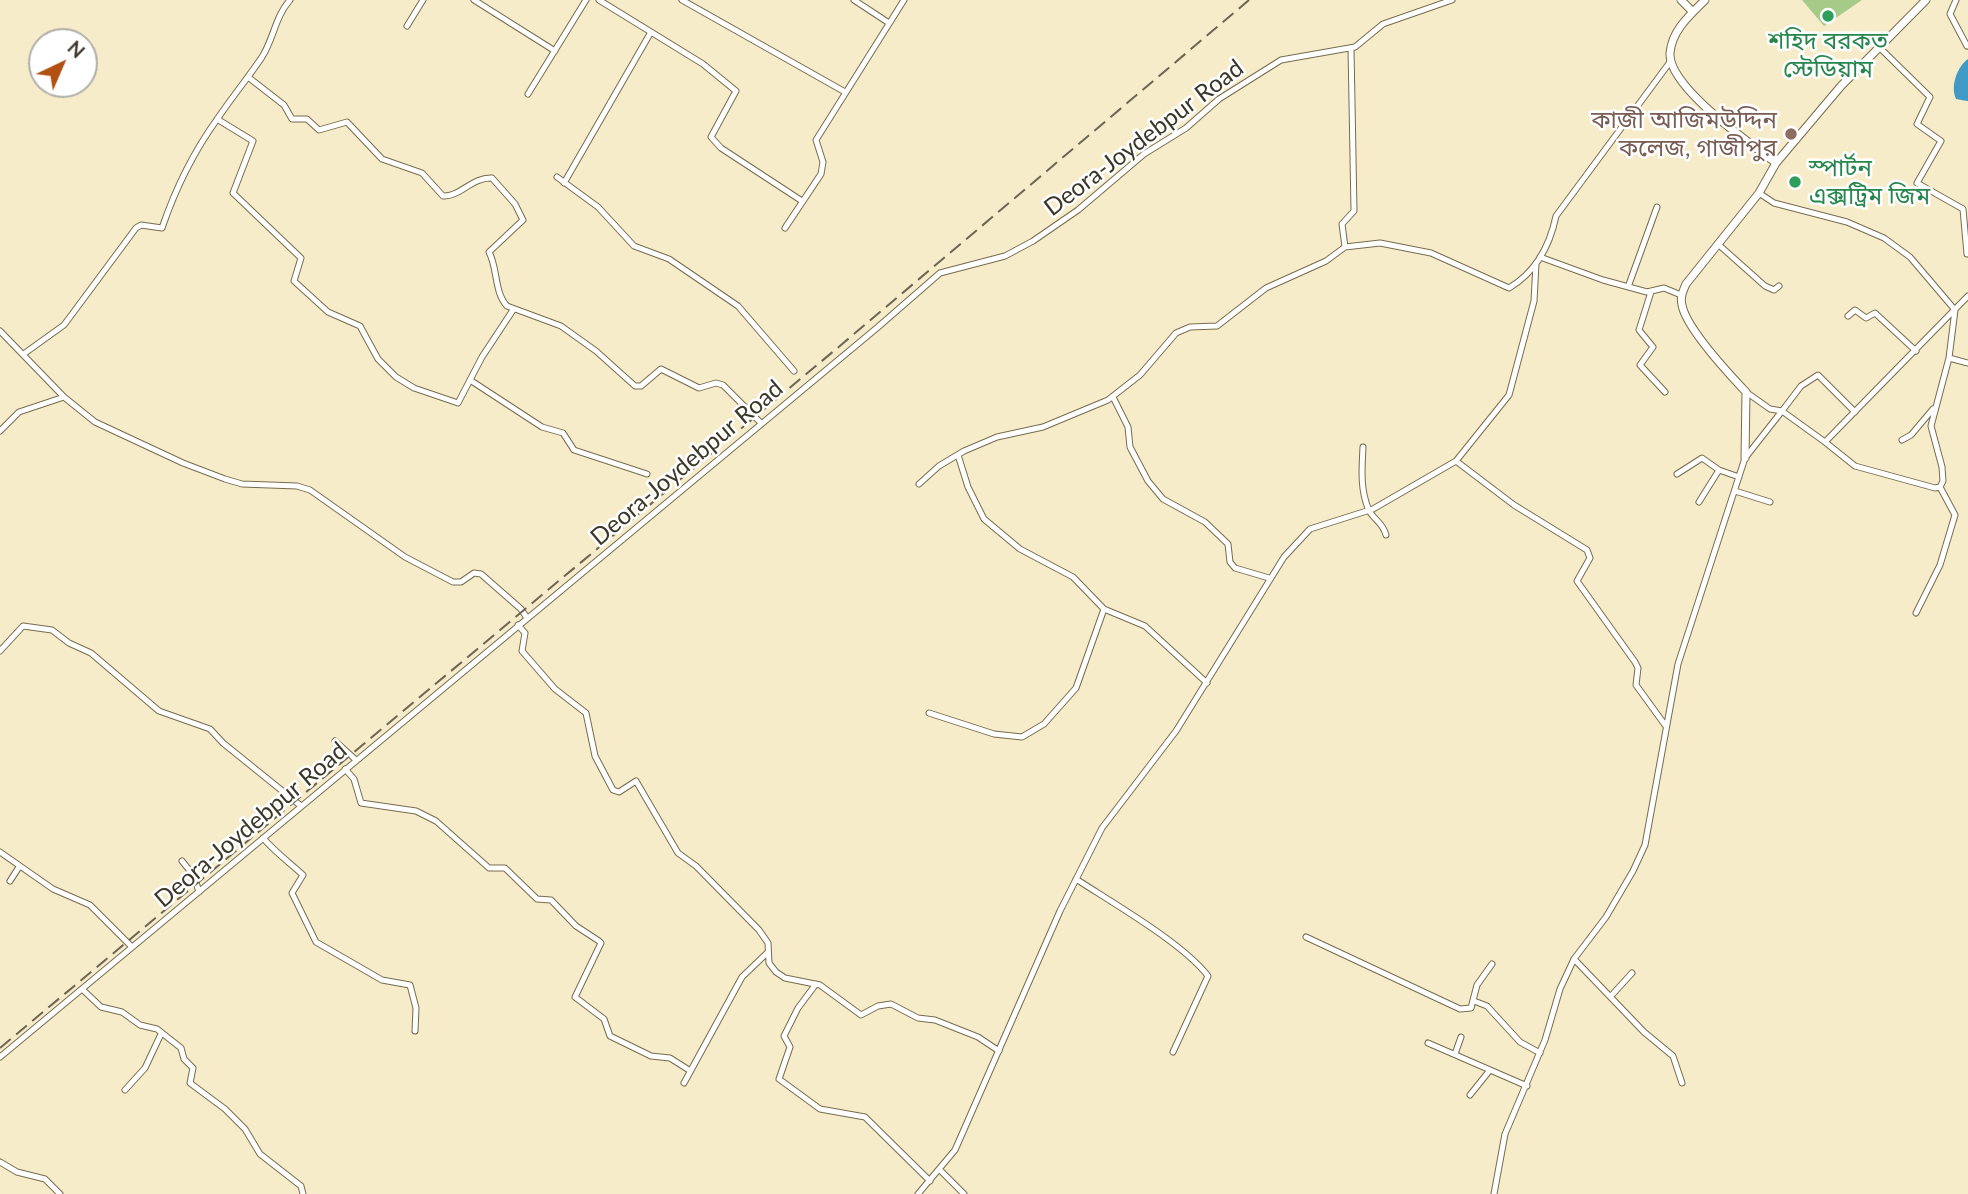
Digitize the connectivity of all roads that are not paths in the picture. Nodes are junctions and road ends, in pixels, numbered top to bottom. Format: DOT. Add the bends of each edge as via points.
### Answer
graph roads {
  1 [pos="290,0"];
  2 [pos="423,0"];
  3 [pos="474,0"];
  4 [pos="586,0"];
  5 [pos="598,0"];
  6 [pos="682,0"];
  7 [pos="854,0"];
  8 [pos="904,0"];
  9 [pos="1452,0"];
  10 [pos="1681,0"];
  11 [pos="1705,0"];
  12 [pos="1926,0"];
  13 [pos="1956,0"];
  14 [pos="1693,12"];
  15 [pos="889,23"];
  16 [pos="407,26"];
  17 [pos="652,32"];
  18 [pos="1968,46"];
  19 [pos="1880,47"];
  20 [pos="1351,48"];
  21 [pos="555,51"];
  22 [pos="1670,62"];
  23 [pos="248,78"];
  24 [pos="845,92"];
  25 [pos="528,93"];
  26 [pos="217,119"];
  27 [pos="1776,163"];
  28 [pos="557,177"];
  29 [pos="564,183"];
  30 [pos="1759,193"];
  31 [pos="802,201"];
  32 [pos="1657,207"];
  33 [pos="785,228"];
  34 [pos="1719,245"];
  35 [pos="1345,247"];
  36 [pos="1967,254"];
  37 [pos="1540,257"];
  38 [pos="1536,264"];
  39 [pos="1628,286"];
  40 [pos="1779,286"];
  41 [pos="1651,292"];
  42 [pos="1681,295"];
  43 [pos="1968,296"];
  44 [pos="513,310"];
  45 [pos="1955,310"];
  46 [pos="1848,316"];
  47 [pos="0,331"];
  48 [pos="1916,351"];
  49 [pos="24,353"];
  50 [pos="1949,358"];
  51 [pos="1968,363"];
  52 [pos="794,371"];
  53 [pos="470,380"];
  54 [pos="1665,392"];
  55 [pos="1746,392"];
  56 [pos="64,397"];
  57 [pos="1113,397"];
  58 [pos="1933,409"];
  59 [pos="1782,411"];
  60 [pos="1855,412"];
  61 [pos="760,422"];
  62 [pos="0,431"];
  63 [pos="1902,440"];
  64 [pos="1825,442"];
  65 [pos="1363,447"];
  66 [pos="958,455"];
  67 [pos="1745,458"];
  68 [pos="1456,461"];
  69 [pos="1719,471"];
  70 [pos="647,474"];
  71 [pos="1676,474"];
  72 [pos="1740,477"];
  73 [pos="919,484"];
  74 [pos="1940,487"];
  75 [pos="1735,491"];
  76 [pos="1699,502"];
  77 [pos="1770,502"];
  78 [pos="1368,510"];
  79 [pos="1385,535"];
  80 [pos="1269,578"];
  81 [pos="1104,609"];
  82 [pos="1916,613"];
  83 [pos="527,618"];
  84 [pos="518,625"];
  85 [pos="0,651"];
  86 [pos="1207,683"];
  87 [pos="929,713"];
  88 [pos="1665,724"];
  89 [pos="335,741"];
  90 [pos="356,760"];
  91 [pos="345,769"];
  92 [pos="301,806"];
  93 [pos="263,838"];
  94 [pos="0,852"];
  95 [pos="182,861"];
  96 [pos="19,867"];
  97 [pos="1076,879"];
  98 [pos="10,881"];
  99 [pos="199,891"];
  100 [pos="1306,937"];
  101 [pos="132,947"];
  102 [pos="767,953"];
  103 [pos="1574,959"];
  104 [pos="1492,964"];
  105 [pos="1632,973"];
  106 [pos="816,984"];
  107 [pos="82,989"];
  108 [pos="1611,996"];
  109 [pos="1474,1001"];
  110 [pos="415,1031"];
  111 [pos="161,1034"];
  112 [pos="1461,1037"];
  113 [pos="1427,1043"];
  114 [pos="999,1051"];
  115 [pos="1173,1052"];
  116 [pos="1540,1053"];
  117 [pos="1455,1054"];
  118 [pos="0,1057"];
  119 [pos="689,1070"];
  120 [pos="1490,1070"];
  121 [pos="684,1083"];
  122 [pos="1682,1083"];
  123 [pos="1527,1086"];
  124 [pos="125,1090"];
  125 [pos="1470,1096"];
  126 [pos="0,1162"];
  127 [pos="940,1170"];
  128 [pos="930,1181"];
  129 [pos="61,1194"];
  130 [pos="303,1194"];
  131 [pos="918,1194"];
  132 [pos="964,1194"];
  133 [pos="1494,1194"];
  1 -- 23 [label="street" via="279,13 273,38"];
  2 -- 16 [label="street"];
  3 -- 21 [label="street"];
  4 -- 21 [label="street"];
  5 -- 17 [label="street"];
  6 -- 24 [label="street"];
  7 -- 15 [label="street"];
  8 -- 15 [label="street"];
  9 -- 20 [label="street, Deora-Joydebpur Road" via="1379,26"];
  10 -- 14 [label="main road"];
  11 -- 14 [label="main road"];
  12 -- 19 [label="main road"];
  13 -- 18 [label="street" via="1950,14"];
  14 -- 22 [label="main road" via="1672,40"];
  15 -- 24 [label="street"];
  17 -- 29 [label="street"];
  17 -- 31 [label="street" via="736,91 711,137"];
  19 -- 27 [label="main road"];
  19 -- 36 [label="street" via="1930,97 1917,124 1941,141 1917,183 1963,209"];
  20 -- 35 [label="street" via="1354,211 1342,224"];
  20 -- 61 [label="street, Deora-Joydebpur Road" via="1281,60 1219,99 1033,241 1005,256 935,275"];
  21 -- 25 [label="street"];
  22 -- 27 [label="main road" via="1697,99"];
  22 -- 37 [label="street" via="1556,216 1549,245"];
  23 -- 26 [label="street"];
  23 -- 44 [label="street" via="284,105 292,119 307,119 319,130 347,122 382,159 422,173 443,196 450,197 475,180 494,180 523,220 489,252 496,264 501,300"];
  24 -- 31 [label="street" via="816,140 823,162 821,174"];
  26 -- 49 [label="street" via="172,200 162,228 136,228 64,326"];
  26 -- 53 [label="street" via="253,141 233,193 301,258 293,279 304,292 328,312 360,326 383,366 414,388 458,403"];
  27 -- 30 [label="main road"];
  28 -- 29 [label="street"];
  29 -- 52 [label="street" via="598,206 634,246 669,259 738,306"];
  30 -- 34 [label="main road"];
  30 -- 45 [label="street" via="1774,203 1847,222 1884,238 1910,257"];
  31 -- 33 [label="street"];
  32 -- 39 [label="street"];
  34 -- 40 [label="street" via="1765,286 1774,290"];
  34 -- 42 [label="main road"];
  35 -- 38 [label="street" via="1380,243 1419,250 1450,259 1509,288"];
  35 -- 57 [label="street" via="1326,261 1266,288 1217,326 1190,327 1177,333 1140,375"];
  37 -- 38 [label="street"];
  37 -- 39 [label="street"];
  38 -- 68 [label="street" via="1534,301 1509,395"];
  39 -- 41 [label="street"];
  41 -- 42 [label="street" via="1664,288"];
  41 -- 54 [label="street" via="1639,330 1653,347 1640,365"];
  42 -- 55 [label="main road" via="1685,315"];
  43 -- 45 [label="street"];
  44 -- 53 [label="street"];
  44 -- 61 [label="street" via="561,326 635,386 661,369 699,388 723,385"];
  45 -- 48 [label="street"];
  45 -- 50 [label="street"];
  46 -- 48 [label="street" via="1856,310 1866,318 1875,313"];
  47 -- 49 [label="street"];
  48 -- 60 [label="street"];
  49 -- 56 [label="street"];
  50 -- 51 [label="street"];
  50 -- 58 [label="street"];
  53 -- 70 [label="street" via="542,426 562,433 574,450"];
  55 -- 59 [label="street" via="1770,409"];
  55 -- 67 [label="main road"];
  56 -- 62 [label="street" via="19,412"];
  56 -- 83 [label="street" via="95,422 183,463 242,484 310,490 405,557 453,582 481,574"];
  57 -- 66 [label="street" via="1043,427 997,437"];
  57 -- 80 [label="street" via="1128,427 1130,447 1163,499 1205,522 1228,544 1235,568"];
  58 -- 63 [label="street"];
  58 -- 74 [label="street" via="1931,426 1944,481"];
  59 -- 60 [label="street" via="1815,374"];
  59 -- 64 [label="street"];
  59 -- 67 [label="street"];
  60 -- 64 [label="street"];
  61 -- 83 [label="street, Deora-Joydebpur Road"];
  64 -- 74 [label="street" via="1856,466"];
  65 -- 78 [label="street" via="1362,485"];
  66 -- 73 [label="street"];
  66 -- 81 [label="street" via="984,519 1020,549 1073,577"];
  67 -- 72 [label="street"];
  68 -- 78 [label="street"];
  68 -- 88 [label="street" via="1514,505 1587,550 1590,558 1577,581 1635,663 1636,685"];
  69 -- 71 [label="street" via="1702,458"];
  69 -- 72 [label="street"];
  69 -- 76 [label="street"];
  72 -- 75 [label="street"];
  74 -- 82 [label="street" via="1955,515 1940,565"];
  75 -- 77 [label="street"];
  75 -- 88 [label="street" via="1678,664"];
  78 -- 79 [label="street" via="1379,519"];
  78 -- 80 [label="street" via="1310,528"];
  80 -- 86 [label="street"];
  81 -- 86 [label="street" via="1145,626"];
  81 -- 87 [label="street" via="1076,688 1044,724 1022,737 994,734"];
  83 -- 84 [label="street, Deora-Joydebpur Road"];
  84 -- 90 [label="street, Deora-Joydebpur Road"];
  84 -- 102 [label="street" via="525,633 522,651 555,689 586,713 595,756 613,790 619,792 636,780 678,853 758,930 768,943"];
  85 -- 92 [label="street" via="23,626 52,630 91,653 159,711 213,730"];
  86 -- 97 [label="street" via="1176,731 1122,798"];
  88 -- 103 [label="street" via="1645,845 1606,917"];
  89 -- 90 [label="street"];
  90 -- 91 [label="street, Deora-Joydebpur Road"];
  91 -- 92 [label="street, Deora-Joydebpur Road"];
  91 -- 119 [label="street" via="354,779 361,803 416,811 436,821 489,868 505,868 537,899 551,900 600,942 575,998 604,1019 608,1034"];
  92 -- 93 [label="street, Deora-Joydebpur Road"];
  93 -- 99 [label="street, Deora-Joydebpur Road"];
  93 -- 110 [label="street" via="303,876 292,893 315,940 382,980 410,985"];
  94 -- 96 [label="street"];
  95 -- 99 [label="street"];
  96 -- 98 [label="street"];
  96 -- 101 [label="street" via="97,911"];
  97 -- 114 [label="street"];
  97 -- 115 [label="street" via="1192,959 1208,976"];
  99 -- 101 [label="street, Deora-Joydebpur Road"];
  100 -- 109 [label="street" via="1460,1009 1471,1008"];
  101 -- 107 [label="street, Deora-Joydebpur Road"];
  102 -- 106 [label="street" via="776,972 785,978"];
  102 -- 119 [label="street" via="742,977"];
  103 -- 108 [label="street"];
  103 -- 116 [label="street"];
  104 -- 109 [label="street" via="1477,985"];
  105 -- 108 [label="street"];
  106 -- 114 [label="street" via="861,1015 891,1004 918,1018 978,1037"];
  106 -- 128 [label="street" via="784,1036 790,1047 779,1079 820,1109 865,1117"];
  107 -- 111 [label="street" via="101,1007 123,1013"];
  107 -- 118 [label="street, Deora-Joydebpur Road"];
  108 -- 122 [label="street" via="1673,1056"];
  109 -- 116 [label="street" via="1486,1006 1520,1042"];
  111 -- 124 [label="street" via="145,1068"];
  111 -- 130 [label="street" via="181,1048 192,1066 190,1083 244,1128 260,1154 301,1186"];
  112 -- 117 [label="street"];
  113 -- 117 [label="street"];
  114 -- 127 [label="street" via="961,1138"];
  116 -- 123 [label="street"];
  117 -- 120 [label="street"];
  119 -- 121 [label="street"];
  120 -- 123 [label="street"];
  120 -- 125 [label="street"];
  123 -- 133 [label="street" via="1505,1134"];
  126 -- 129 [label="street" via="19,1173 43,1178"];
  127 -- 128 [label="street"];
  127 -- 132 [label="street"];
  128 -- 131 [label="street"];
}
